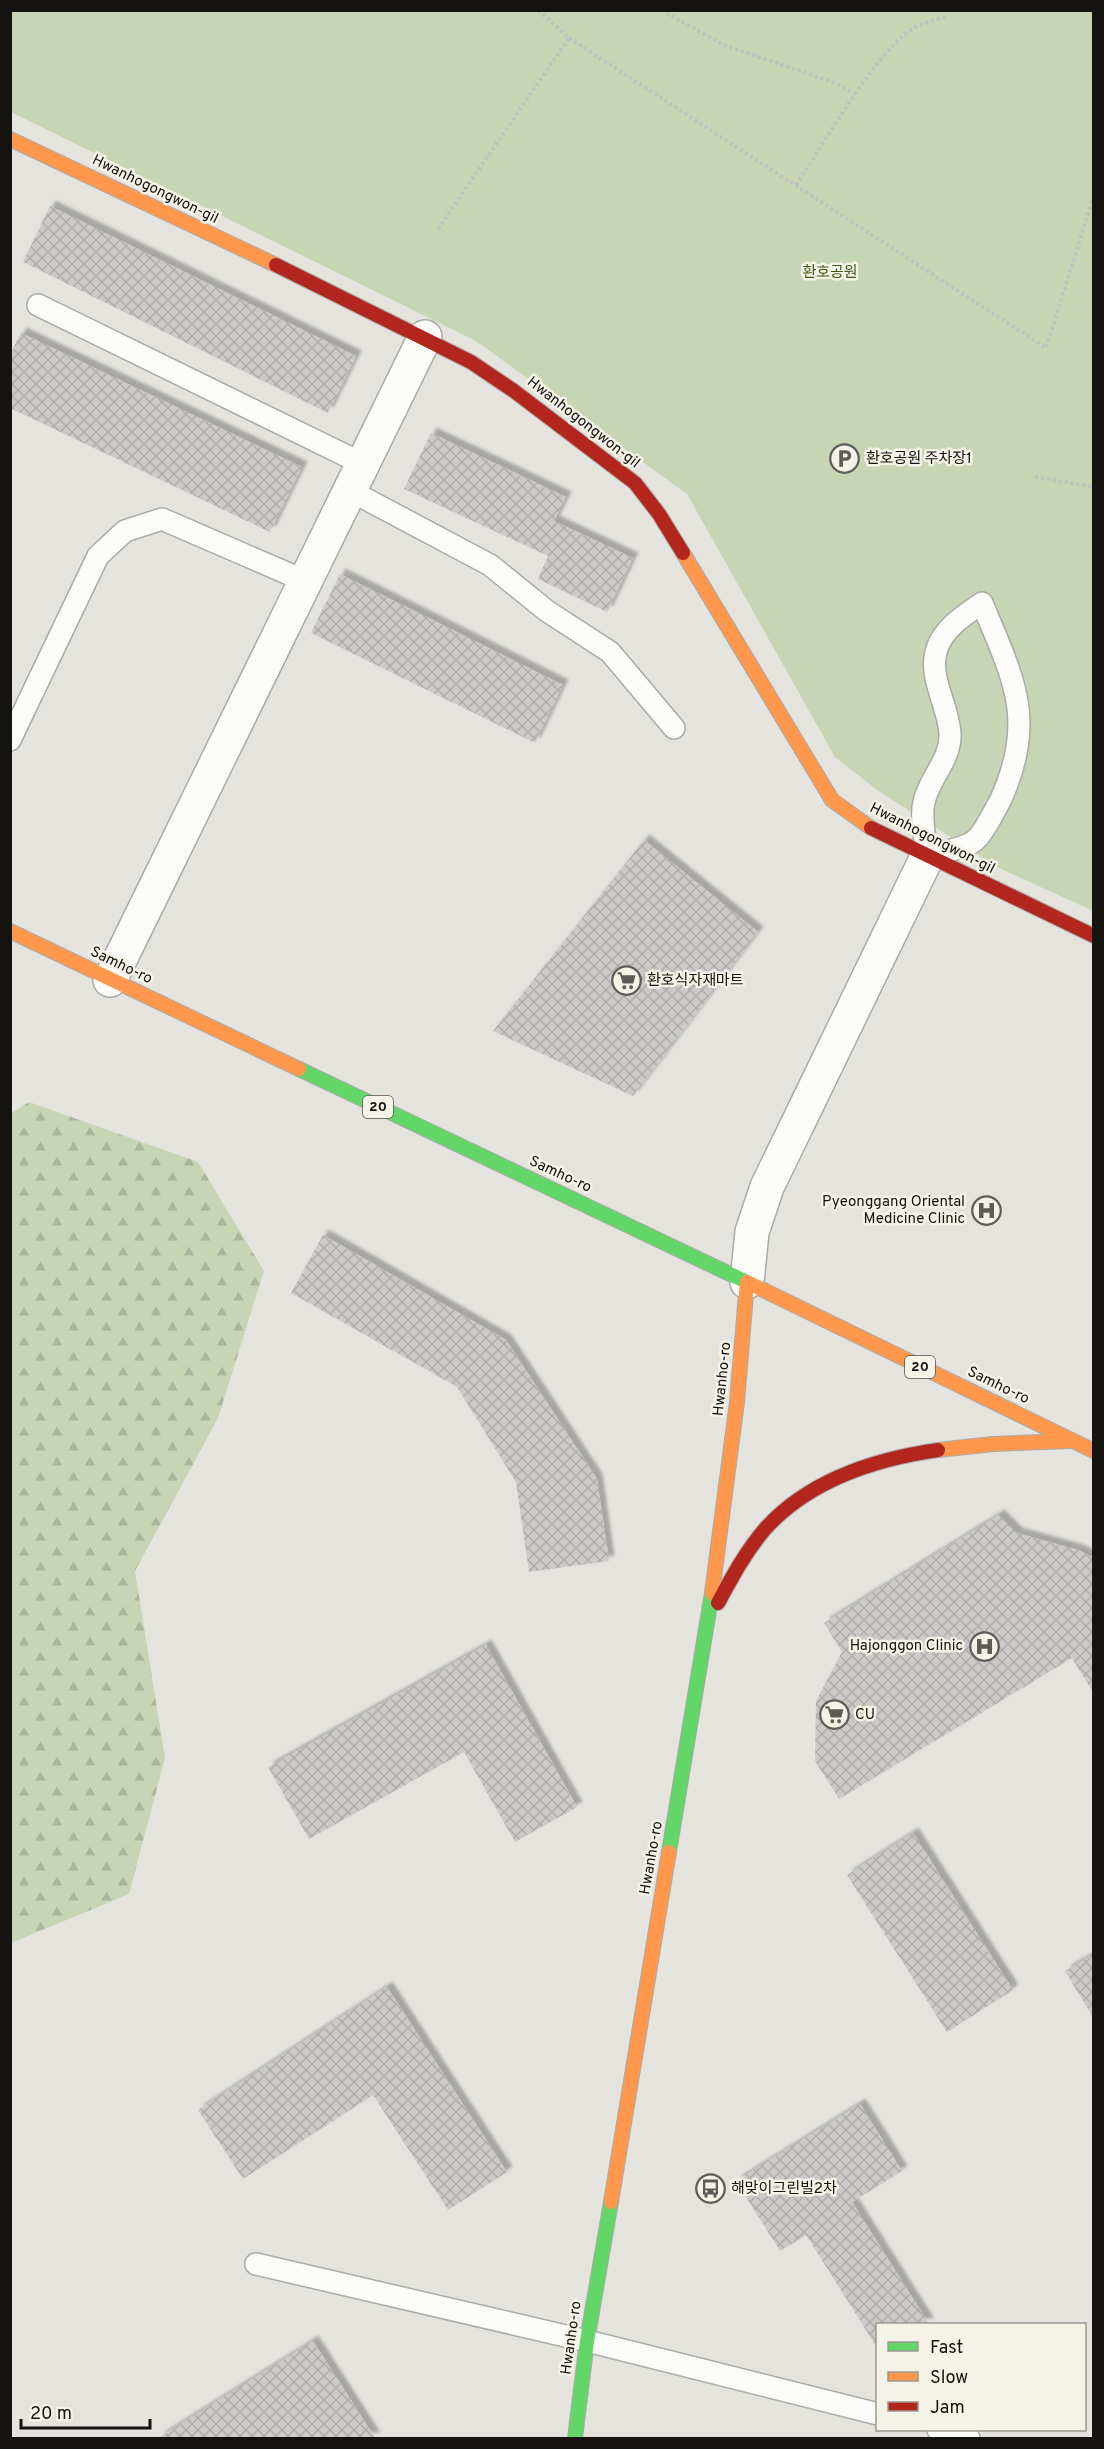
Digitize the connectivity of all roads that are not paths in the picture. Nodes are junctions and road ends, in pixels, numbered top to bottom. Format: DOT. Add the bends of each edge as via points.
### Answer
graph roads {
  1 [pos="10,139"];
  2 [pos="38,306"];
  3 [pos="425,337"];
  4 [pos="356,477"];
  5 [pos="305,581"];
  6 [pos="674,729"];
  7 [pos="10,740"];
  8 [pos="927,857"];
  9 [pos="10,932"];
  10 [pos="1094,936"];
  11 [pos="110,980"];
  12 [pos="747,1282"];
  13 [pos="1071,1441"];
  14 [pos="1094,1451"];
  15 [pos="709,1618"];
  16 [pos="256,2264"];
  17 [pos="587,2341"];
  18 [pos="876,2413"];
  19 [pos="941,2431"];
  20 [pos="575,2439"];
  21 [pos="969,2439"];
  1 -- 3 [label="street, Hwanhogongwon-gil"];
  2 -- 4 [label="lane"];
  3 -- 4 [label="street"];
  3 -- 8 [label="street, Hwanhogongwon-gil" via="514,391 635,483 684,552 832,800 880,834"];
  4 -- 5 [label="street"];
  4 -- 6 [label="lane" via="610,652"];
  5 -- 7 [label="lane" via="162,519 125,531 98,556"];
  5 -- 11 [label="street"];
  8 -- 8 [label="lane" via="974,841 997,807 1020,745 1020,712 1013,678 982,603 962,616 942,637 935,653 936,676 950,735 942,766 924,802"];
  8 -- 10 [label="street, Hwanhogongwon-gil"];
  8 -- 12 [label="street" via="767,1187 752,1232"];
  9 -- 11 [label="street, Samho-ro / 20"];
  11 -- 12 [label="street, Samho-ro / 20"];
  12 -- 13 [label="street, Samho-ro / 20"];
  12 -- 15 [label="street, Hwanho-ro" via="737,1402"];
  13 -- 14 [label="street, Samho-ro / 20"];
  13 -- 15 [label="street" via="970,1444 854,1469 806,1494 773,1520 747,1552"];
  15 -- 17 [label="street, Hwanho-ro"];
  16 -- 17 [label="lane"];
  17 -- 18 [label="lane"];
  17 -- 20 [label="street, Hwanho-ro"];
  19 -- 21 [label="lane"];
}
